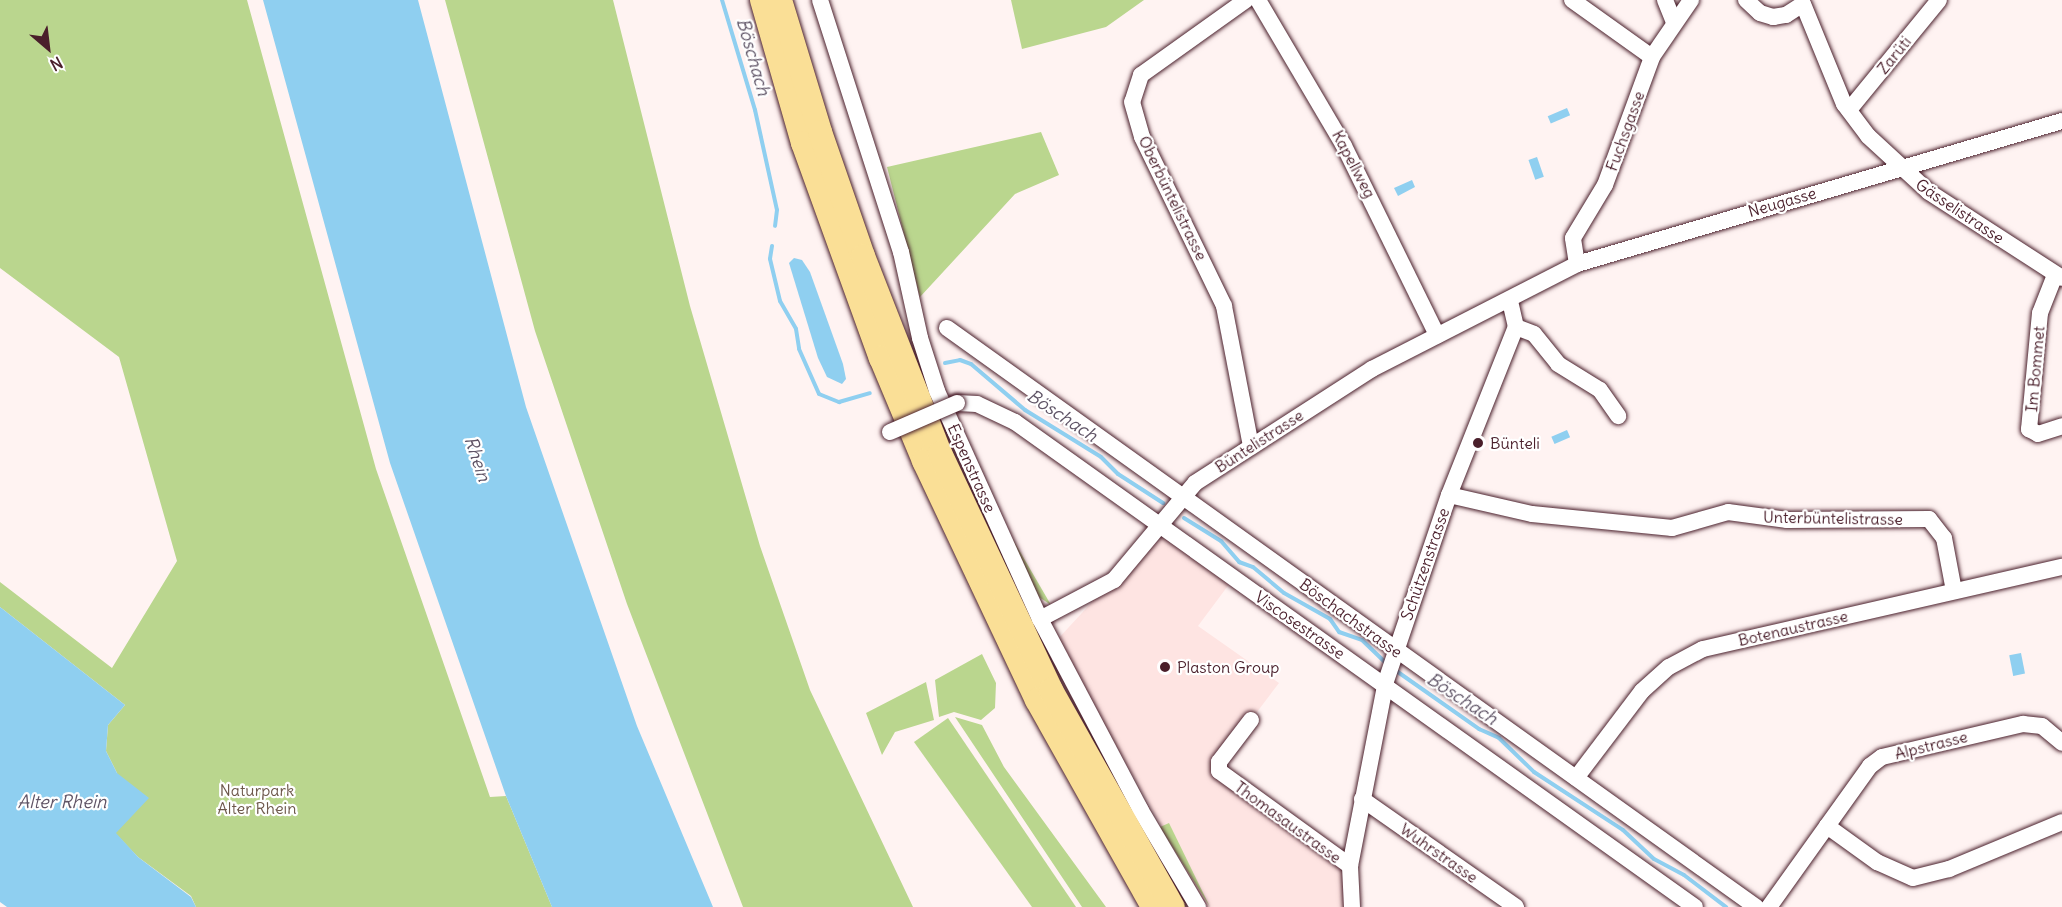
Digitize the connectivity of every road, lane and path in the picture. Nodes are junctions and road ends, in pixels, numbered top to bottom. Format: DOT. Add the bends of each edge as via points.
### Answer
graph roads {
  1 [pos="762,0"];
  2 [pos="780,0"];
  3 [pos="820,0"];
  4 [pos="1246,0"];
  5 [pos="1258,0"];
  6 [pos="1572,0"];
  7 [pos="1665,0"];
  8 [pos="1691,0"];
  9 [pos="1746,0"];
  10 [pos="1939,0"];
  11 [pos="1805,2"];
  12 [pos="1674,22"];
  13 [pos="1652,57"];
  14 [pos="1849,110"];
  15 [pos="2062,121"];
  16 [pos="1902,168"];
  17 [pos="1576,264"];
  18 [pos="2059,276"];
  19 [pos="1510,301"];
  20 [pos="1516,327"];
  21 [pos="947,328"];
  22 [pos="1437,335"];
  23 [pos="1618,416"];
  24 [pos="2062,426"];
  25 [pos="890,432"];
  26 [pos="1251,446"];
  27 [pos="1449,495"];
  28 [pos="1184,496"];
  29 [pos="1163,525"];
  30 [pos="2062,567"];
  31 [pos="1954,591"];
  32 [pos="1040,619"];
  33 [pos="1394,653"];
  34 [pos="1387,684"];
  35 [pos="1251,720"];
  36 [pos="2062,742"];
  37 [pos="1576,778"];
  38 [pos="1362,799"];
  39 [pos="2062,822"];
  40 [pos="1827,826"];
  41 [pos="1350,866"];
  42 [pos="1153,907"];
  43 [pos="1173,907"];
  44 [pos="1198,907"];
  45 [pos="1352,907"];
  46 [pos="1516,907"];
  47 [pos="1695,907"];
  48 [pos="1756,907"];
  49 [pos="1769,907"];
  1 -- 42 [label="highway" via="803,143 881,358 924,461 1037,700"];
  2 -- 43 [label="highway" via="859,245 940,453 1051,690"];
  3 -- 32 [label="street, Espenstrasse" via="901,252 920,338 937,391"];
  4 -- 26 [label="street, Oberbüntelistrasse" via="1142,75 1132,102 1142,138 1224,306"];
  5 -- 22 [label="street, Kapellweg" via="1339,136"];
  6 -- 13 [label="street"];
  7 -- 12 [label="street"];
  8 -- 12 [label="street, Fuchsgasse"];
  9 -- 11 [label="street, Gässelistrasse" via="1760,13 1773,17 1786,15"];
  10 -- 14 [label="street, Zarüti"];
  11 -- 14 [label="street, Gässelistrasse"];
  12 -- 13 [label="street, Fuchsgasse"];
  13 -- 17 [label="street, Fuchsgasse" via="1605,185 1571,244"];
  14 -- 16 [label="street, Gässelistrasse" via="1868,136"];
  15 -- 16 [label="street, Neugasse"];
  16 -- 17 [label="street, Neugasse"];
  16 -- 18 [label="street, Gässelistrasse" via="1929,192"];
  17 -- 19 [label="street, Neugasse"];
  18 -- 24 [label="street, Im Bommet" via="2040,313 2029,429 2038,434"];
  19 -- 20 [label="street"];
  19 -- 22 [label="street, Büntelistrasse"];
  20 -- 23 [label="street" via="1534,334 1558,364 1600,390"];
  20 -- 27 [label="street, Schützenstrasse"];
  21 -- 28 [label="street, Böschachstrasse"];
  22 -- 26 [label="street, Büntelistrasse" via="1372,369"];
  25 -- 29 [label="street, Viscosestrasse, bridge" via="957,403 977,404 1015,422"];
  26 -- 28 [label="street, Büntelistrasse" via="1195,483"];
  27 -- 31 [label="street, Unterbüntelistrasse" via="1532,514 1672,528 1728,512 1787,520 1929,519 1944,538"];
  27 -- 33 [label="street, Schützenstrasse"];
  28 -- 29 [label="street, Büntelistrasse"];
  28 -- 33 [label="street, Böschachstrasse"];
  29 -- 32 [label="street, Büntelistrasse" via="1103,589"];
  29 -- 34 [label="street, Viscosestrasse"];
  30 -- 31 [label="street, Botenaustrasse"];
  31 -- 37 [label="street, Botenaustrasse" via="1703,649 1670,667 1642,690"];
  32 -- 44 [label="street, Espenstrasse" via="1134,798"];
  33 -- 34 [label="street, Schützenstrasse"];
  33 -- 37 [label="street, Böschachstrasse"];
  34 -- 38 [label="street, Schützenstrasse"];
  34 -- 47 [label="street, Viscosestrasse"];
  35 -- 41 [label="street, Thomasaustrasse" via="1219,762 1219,771"];
  36 -- 40 [label="street, Alpstrasse" via="2042,726 2023,724 1881,757 1870,766"];
  37 -- 48 [label="street, Böschachstrasse"];
  38 -- 41 [label="street, Schützenstrasse"];
  38 -- 46 [label="street, Wuhrstrasse"];
  39 -- 40 [label="street" via="1949,869 1913,878 1878,862"];
  40 -- 49 [label="street, Alpstrasse"];
  41 -- 45 [label="street, Schützenstrasse"];
}
